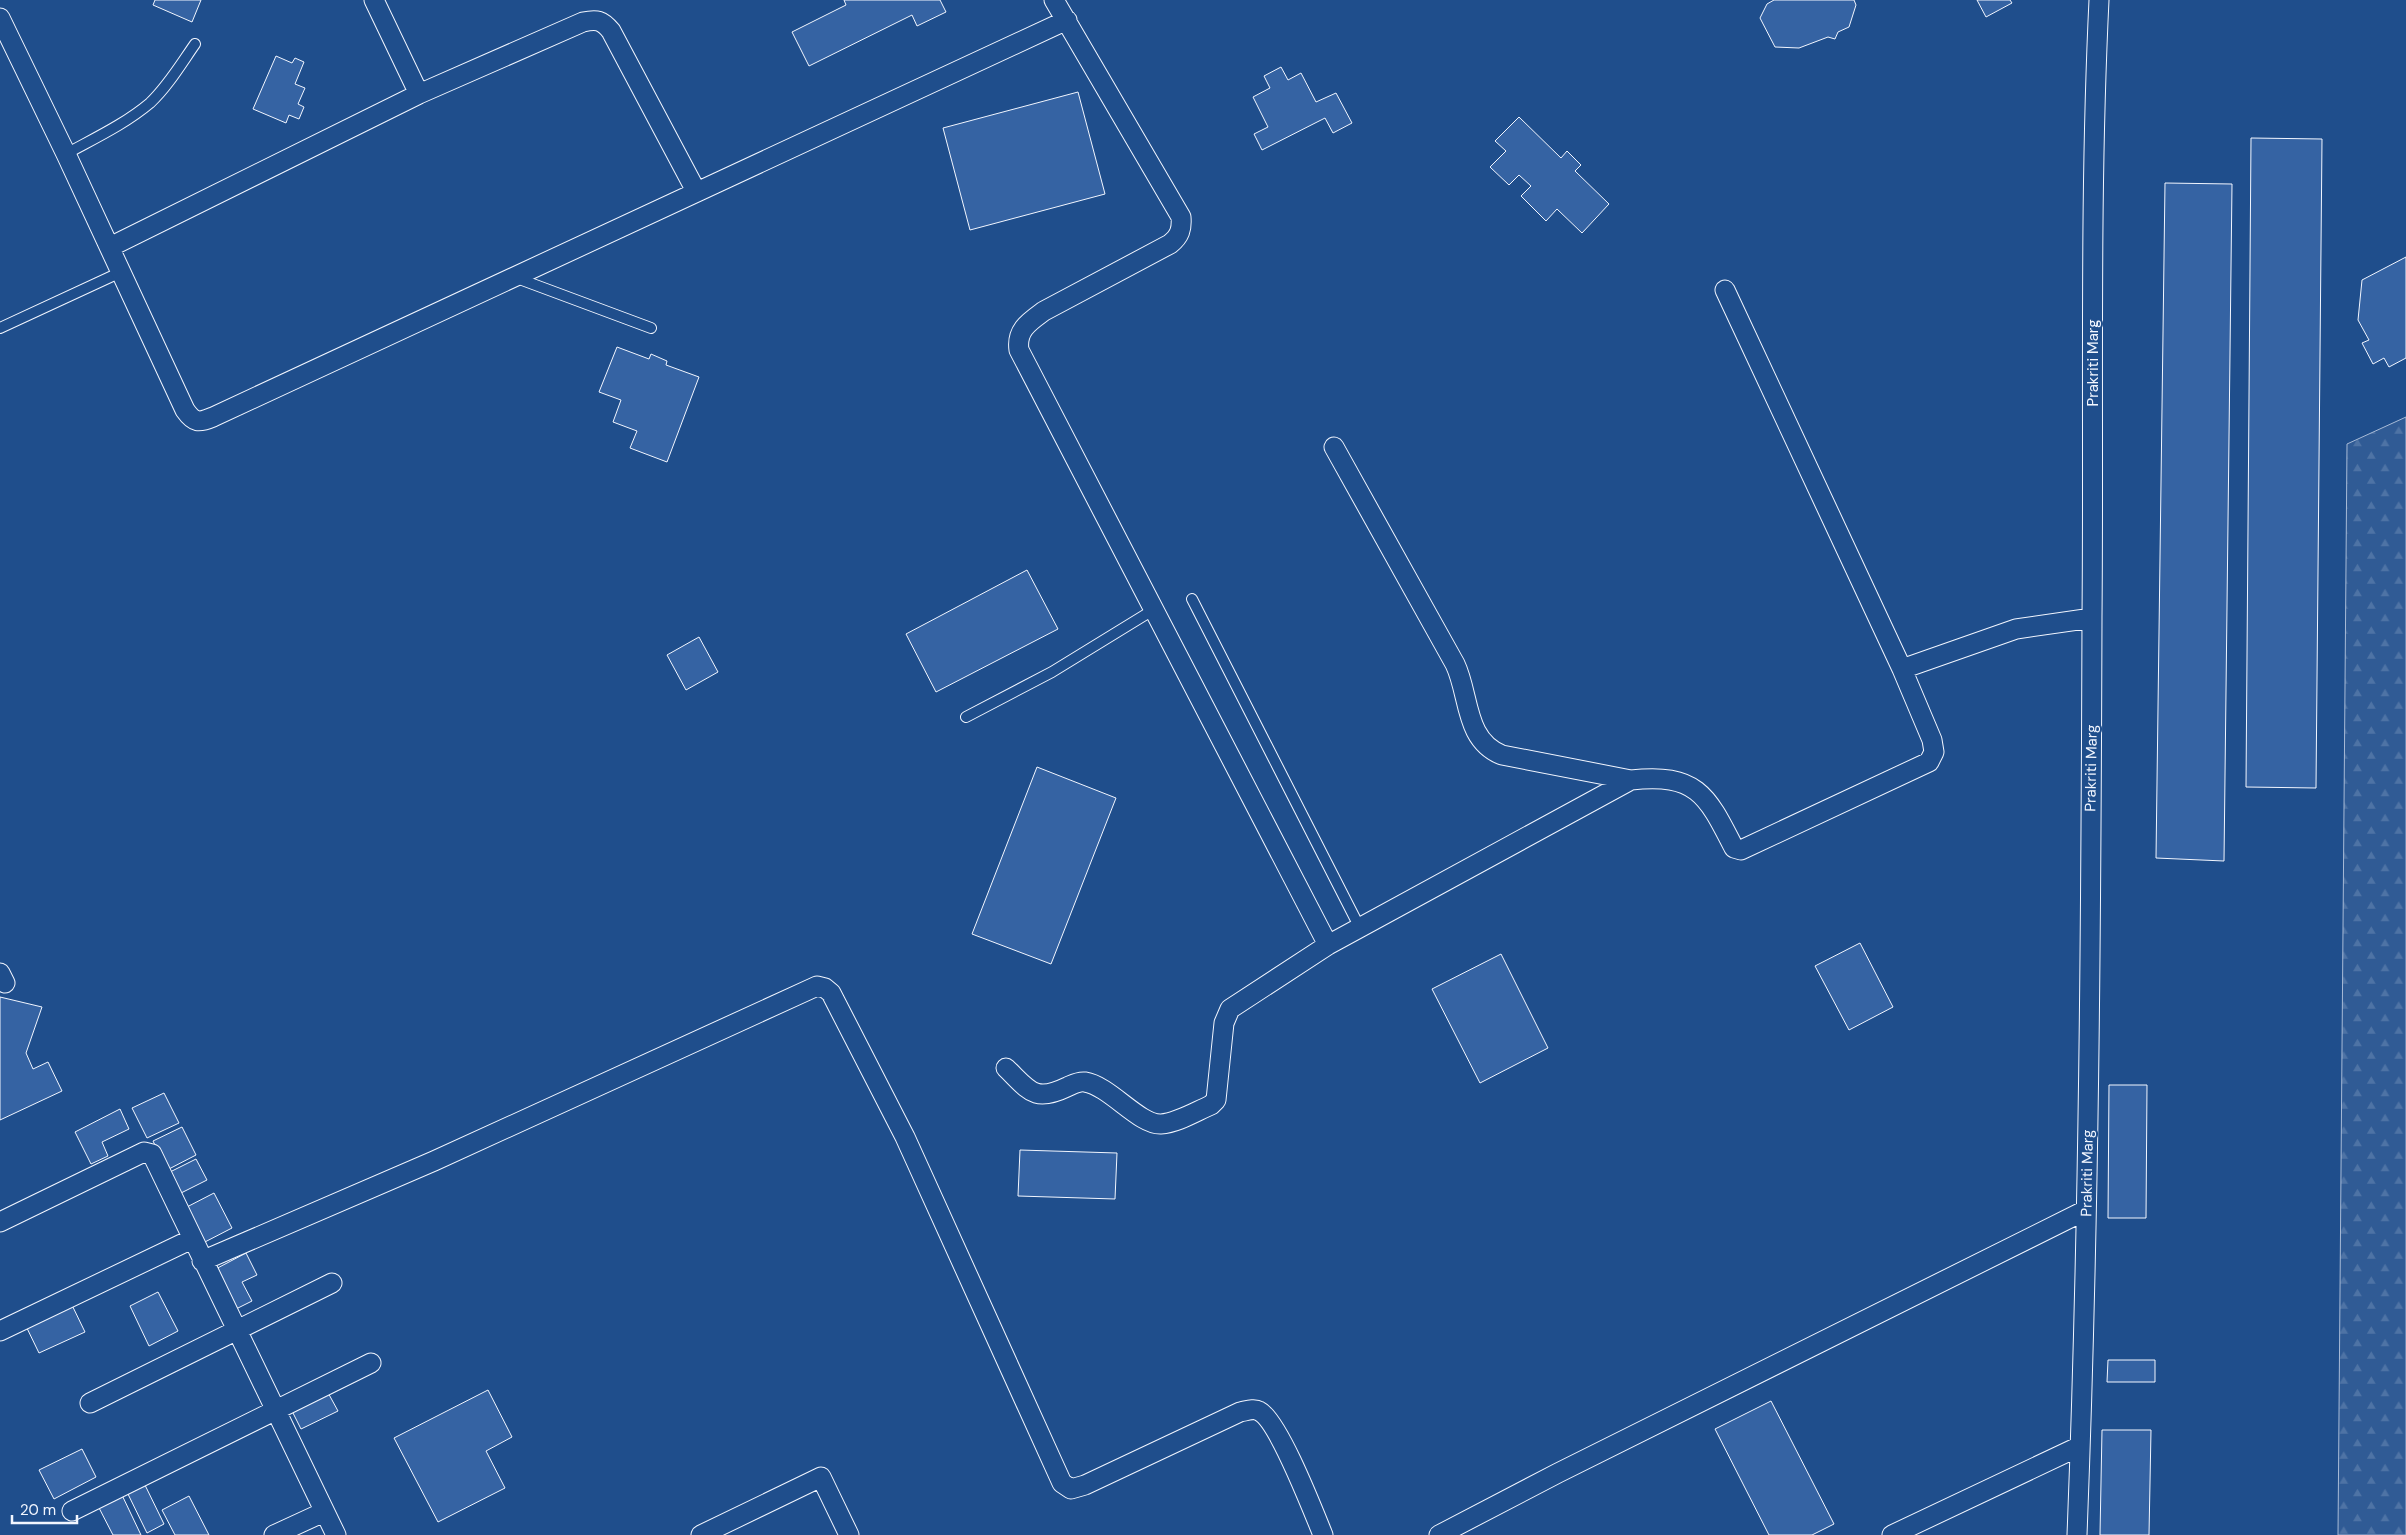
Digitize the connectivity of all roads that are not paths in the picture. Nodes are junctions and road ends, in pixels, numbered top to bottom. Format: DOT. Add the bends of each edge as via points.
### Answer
graph roads {
  1 [pos="374,0"];
  2 [pos="1054,0"];
  3 [pos="2099,0"];
  4 [pos="0,18"];
  5 [pos="1067,20"];
  6 [pos="195,44"];
  7 [pos="419,94"];
  8 [pos="66,154"];
  9 [pos="696,191"];
  10 [pos="110,247"];
  11 [pos="121,272"];
  12 [pos="513,277"];
  13 [pos="1725,290"];
  14 [pos="0,328"];
  15 [pos="651,328"];
  16 [pos="1334,448"];
  17 [pos="1192,598"];
  18 [pos="1153,610"];
  19 [pos="2092,618"];
  20 [pos="1902,669"];
  21 [pos="966,717"];
  22 [pos="1631,780"];
  23 [pos="1360,928"];
  24 [pos="1328,945"];
  25 [pos="1006,1068"];
  26 [pos="2086,1210"];
  27 [pos="0,1222"];
  28 [pos="192,1239"];
  29 [pos="202,1261"];
  30 [pos="332,1283"];
  31 [pos="236,1330"];
  32 [pos="0,1331"];
  33 [pos="371,1363"];
  34 [pos="90,1403"];
  35 [pos="276,1411"];
  36 [pos="2080,1446"];
  37 [pos="72,1510"];
  38 [pos="324,1512"];
  39 [pos="274,1535"];
  40 [pos="336,1535"];
  41 [pos="701,1535"];
  42 [pos="849,1535"];
  43 [pos="1323,1535"];
  44 [pos="1439,1535"];
  45 [pos="1892,1535"];
  46 [pos="2077,1535"];
  1 -- 7 [label="street"];
  2 -- 5 [label="street"];
  3 -- 19 [label="street, Prakriti Marg" via="2094,110"];
  4 -- 8 [label="street"];
  5 -- 9 [label="street"];
  5 -- 18 [label="street" via="1181,217 1181,232 1170,244 1026,324 1019,334 1019,350"];
  6 -- 8 [label="lane" via="168,83 150,102 125,121"];
  7 -- 9 [label="street" via="583,22 601,21 611,31"];
  7 -- 10 [label="street"];
  8 -- 10 [label="street"];
  9 -- 12 [label="street"];
  10 -- 11 [label="street"];
  11 -- 12 [label="street" via="185,410 193,421 198,422"];
  11 -- 14 [label="lane"];
  12 -- 15 [label="lane"];
  13 -- 20 [label="street"];
  16 -- 22 [label="street" via="1460,673 1471,721 1482,741 1502,755"];
  17 -- 23 [label="lane"];
  18 -- 21 [label="lane" via="1052,672"];
  18 -- 24 [label="street"];
  19 -- 20 [label="street" via="2016,629"];
  19 -- 26 [label="street, Prakriti Marg"];
  20 -- 22 [label="street" via="1932,740 1934,752 1929,762 1741,850 1734,848 1705,797 1695,788 1677,780 1653,777"];
  22 -- 23 [label="street"];
  23 -- 24 [label="street"];
  24 -- 25 [label="street" via="1230,1009 1224,1023 1216,1100 1210,1106 1174,1120 1158,1124 1148,1121 1103,1090 1086,1083 1046,1096 1032,1092"];
  26 -- 36 [label="street, Prakriti Marg"];
  26 -- 44 [label="street" via="1558,1472"];
  27 -- 28 [label="street" via="148,1152 155,1158"];
  28 -- 29 [label="street"];
  28 -- 32 [label="street"];
  29 -- 31 [label="street"];
  29 -- 43 [label="street" via="822,986 830,993 905,1137 1062,1483 1071,1489 1086,1485 1240,1412 1255,1410 1264,1415 1294,1467"];
  30 -- 31 [label="street"];
  31 -- 34 [label="street"];
  31 -- 35 [label="street"];
  33 -- 35 [label="street"];
  35 -- 37 [label="street"];
  35 -- 38 [label="street"];
  36 -- 45 [label="street"];
  36 -- 46 [label="street, Prakriti Marg"];
  38 -- 39 [label="street"];
  38 -- 40 [label="street"];
  41 -- 42 [label="street" via="820,1477"];
}
